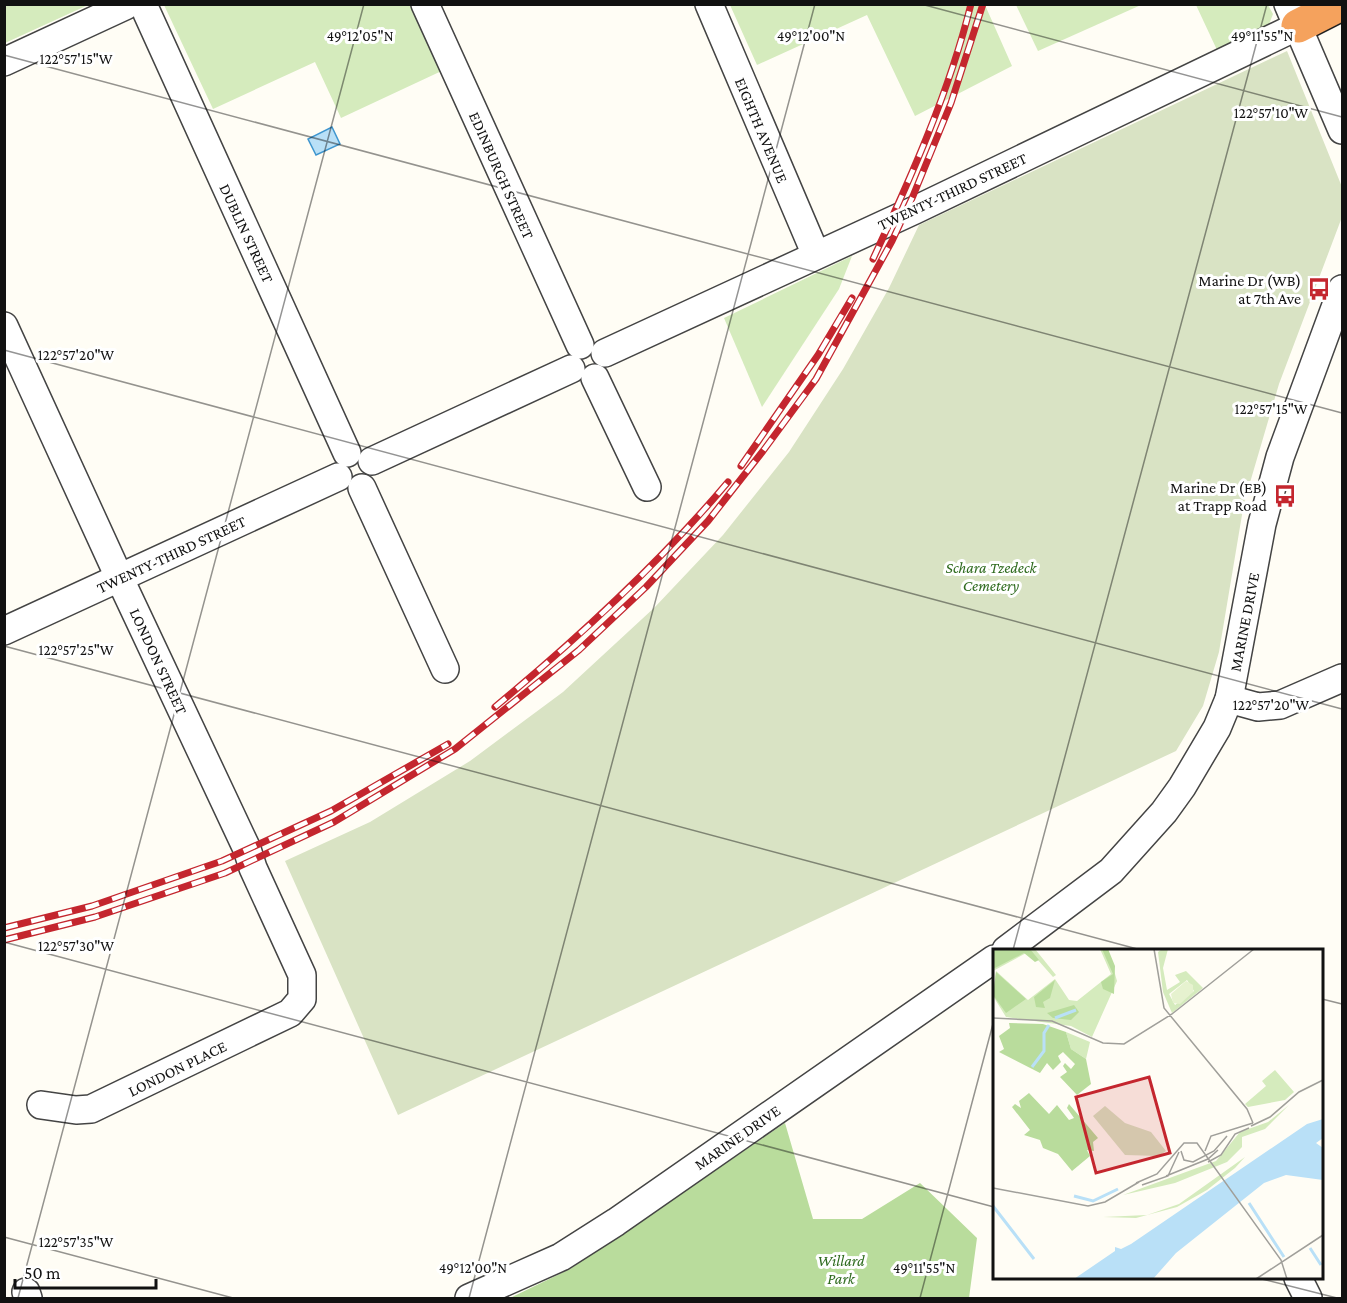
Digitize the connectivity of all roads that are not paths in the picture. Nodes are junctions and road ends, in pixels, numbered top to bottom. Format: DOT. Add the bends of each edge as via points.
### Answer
graph roads {
  1 [pos="425,4"];
  2 [pos="709,4"];
  3 [pos="1341,4"];
  4 [pos="137,7"];
  5 [pos="1293,15"];
  6 [pos="4,62"];
  7 [pos="1342,130"];
  8 [pos="816,255"];
  9 [pos="1342,289"];
  10 [pos="4,326"];
  11 [pos="588,361"];
  12 [pos="352,464"];
  13 [pos="647,487"];
  14 [pos="119,577"];
  15 [pos="4,631"];
  16 [pos="446,669"];
  17 [pos="1342,678"];
  18 [pos="1228,699"];
  19 [pos="1009,949"];
  20 [pos="993,960"];
  21 [pos="302,999"];
  22 [pos="41,1105"];
  23 [pos="1298,1279"];
  24 [pos="469,1299"];
  25 [pos="1308,1299"];
  1 -- 11 [label="street, EDINBURGH STREET"];
  2 -- 8 [label="street, EIGHTH AVENUE"];
  3 -- 5 [label="highway"];
  4 -- 6 [label="street"];
  4 -- 12 [label="street, DUBLIN STREET"];
  5 -- 7 [label="street"];
  5 -- 8 [label="street, TWENTY-THIRD STREET"];
  8 -- 11 [label="street, TWENTY-THIRD STREET"];
  9 -- 18 [label="street, MARINE DRIVE" via="1280,458 1262,524"];
  10 -- 14 [label="street, LONDON STREET"];
  11 -- 12 [label="street, TWENTY-THIRD STREET"];
  11 -- 13 [label="street, EDINBURGH STREET"];
  12 -- 14 [label="street, TWENTY-THIRD STREET"];
  12 -- 16 [label="street" via="341,483 351,489 362,488"];
  14 -- 15 [label="street, TWENTY-THIRD STREET"];
  14 -- 21 [label="street, LONDON STREET" via="302,975"];
  17 -- 18 [label="street" via="1280,705 1258,707"];
  18 -- 19 [label="street, MARINE DRIVE" via="1205,749 1158,820 1111,872"];
  20 -- 24 [label="street, MARINE DRIVE" via="616,1222 561,1257"];
  21 -- 22 [label="street, LONDON PLACE" via="290,1013 91,1109"];
  23 -- 25 [label="street"];
}
